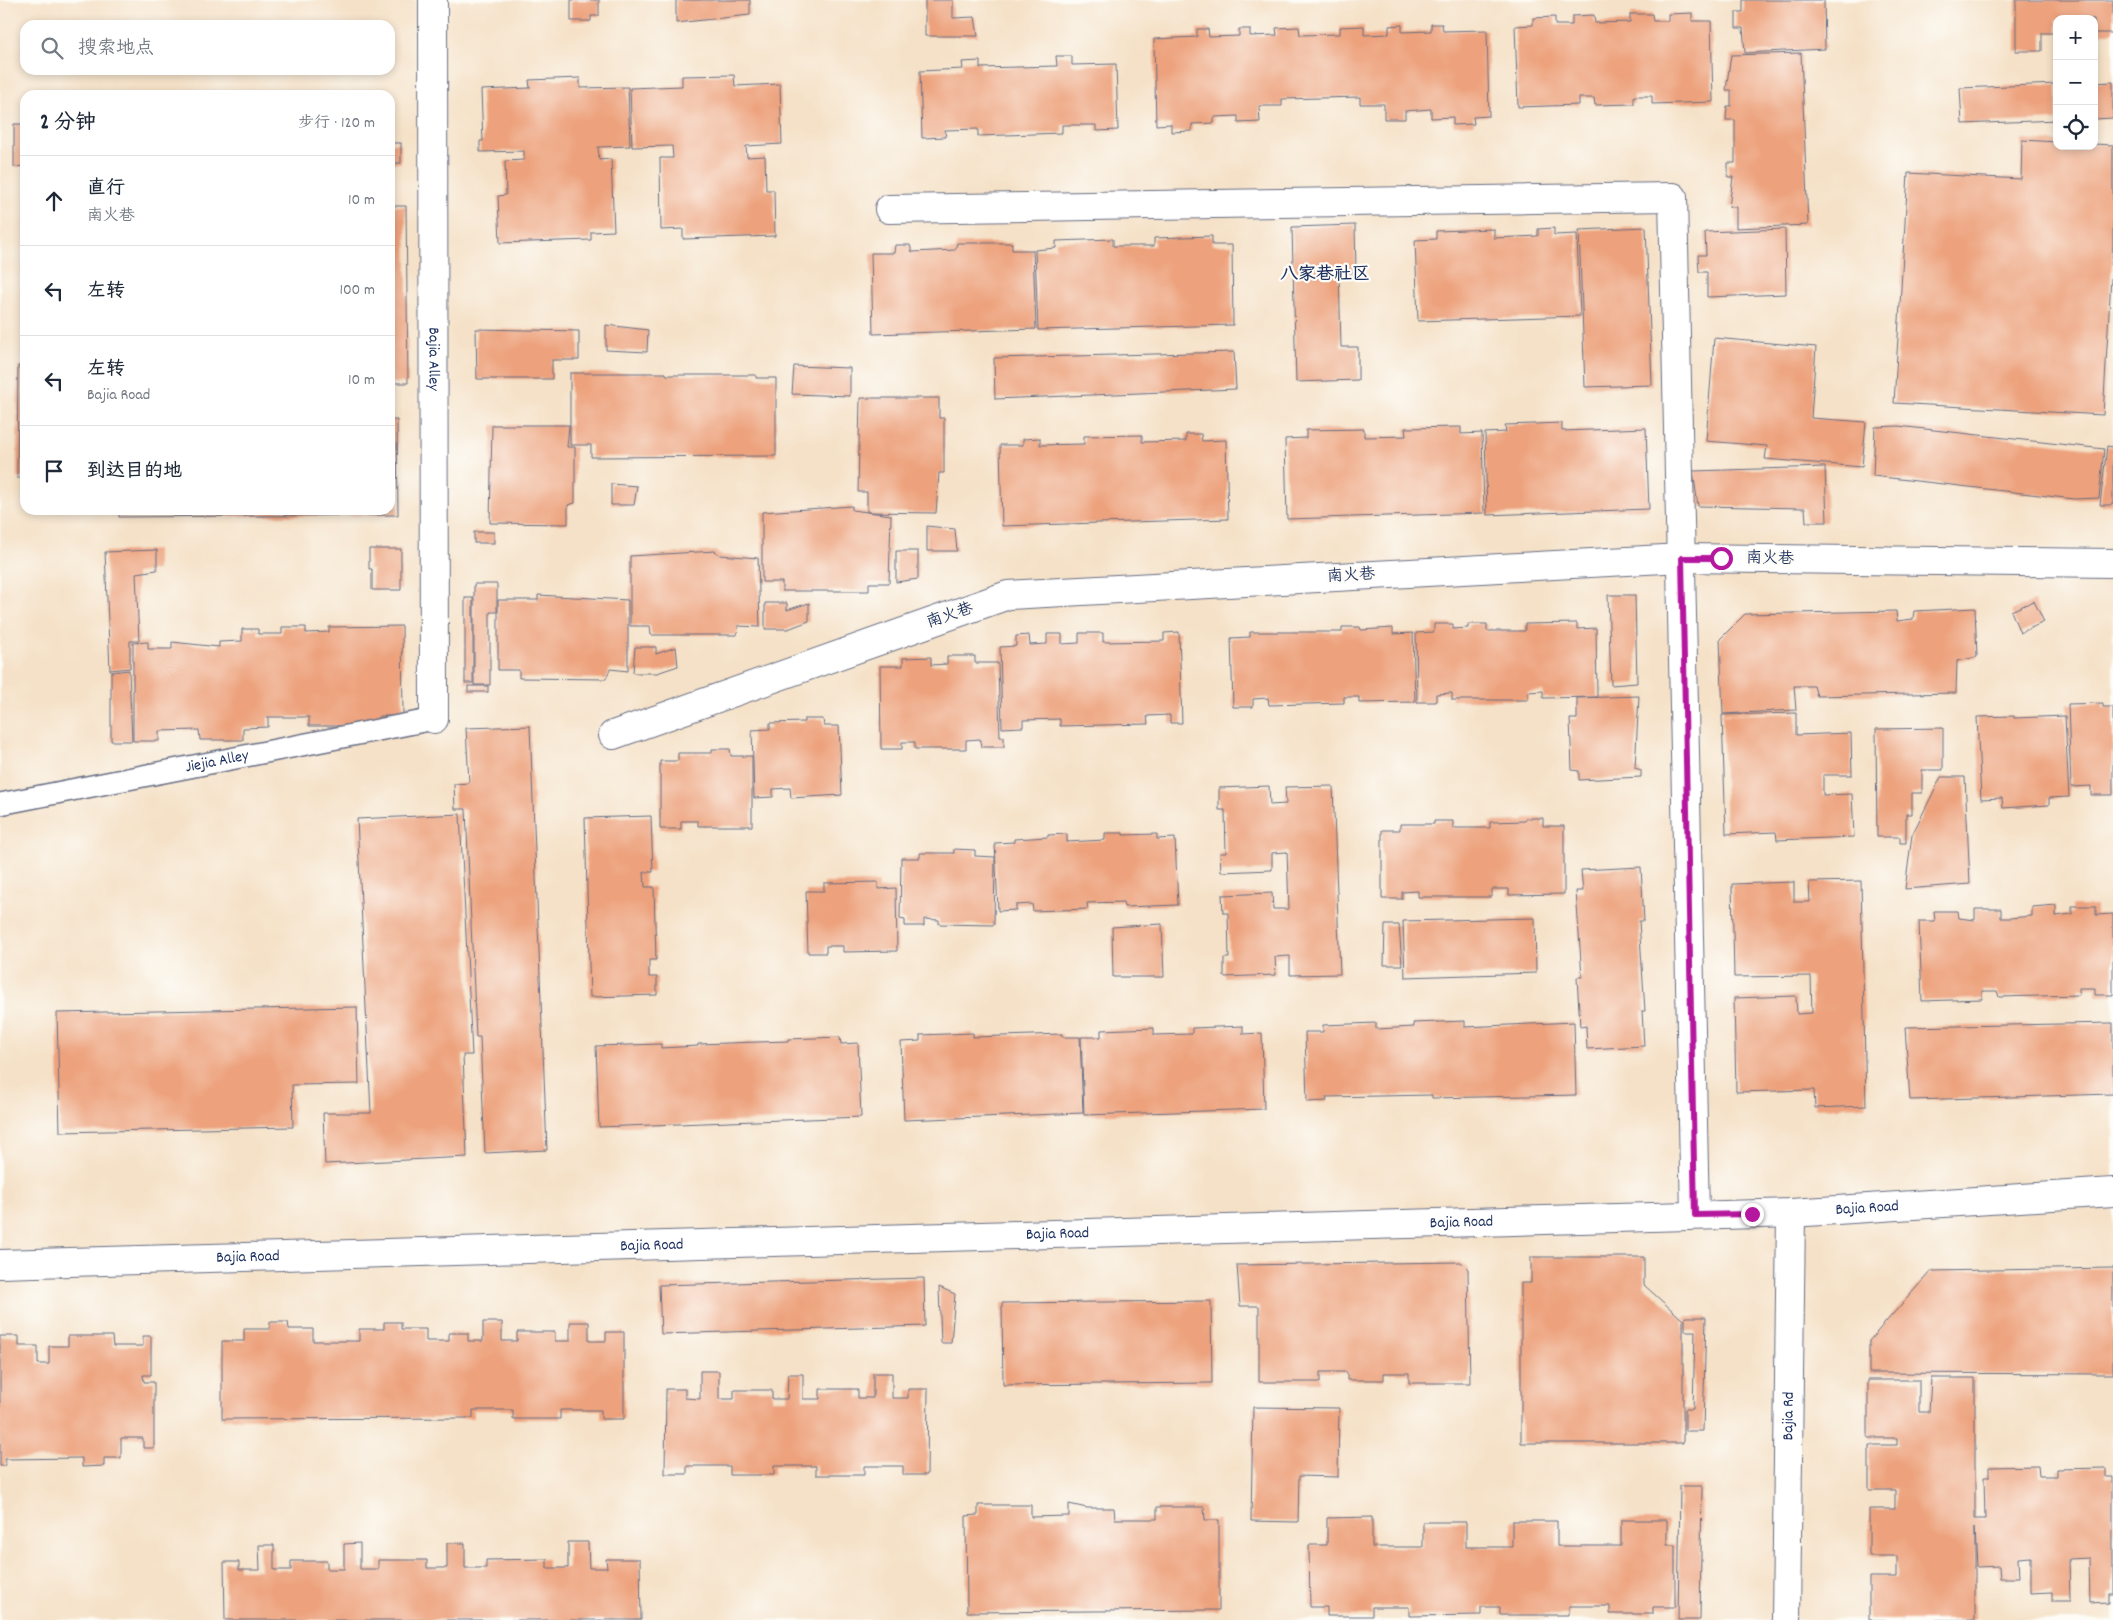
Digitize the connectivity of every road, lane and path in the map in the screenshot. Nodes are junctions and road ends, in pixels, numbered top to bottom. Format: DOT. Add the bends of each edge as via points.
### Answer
graph roads {
  1 [pos="434,0"];
  2 [pos="889,209"];
  3 [pos="1682,558"];
  4 [pos="2113,563"];
  5 [pos="434,719"];
  6 [pos="613,735"];
  7 [pos="0,804"];
  8 [pos="2113,1192"];
  9 [pos="1791,1213"];
  10 [pos="1695,1215"];
  11 [pos="0,1264"];
  12 [pos="1786,1620"];
  1 -- 5 [label="street, Bajia Alley"];
  2 -- 3 [label="street" via="1673,197"];
  3 -- 4 [label="street, 南火巷"];
  3 -- 6 [label="street, 南火巷" via="1008,595"];
  3 -- 10 [label="street"];
  5 -- 7 [label="lane, Jiejia Alley"];
  8 -- 9 [label="street, Bajia Road"];
  9 -- 10 [label="street, Bajia Road"];
  9 -- 12 [label="street, Bajia Rd"];
  10 -- 11 [label="street, Bajia Road"];
}
